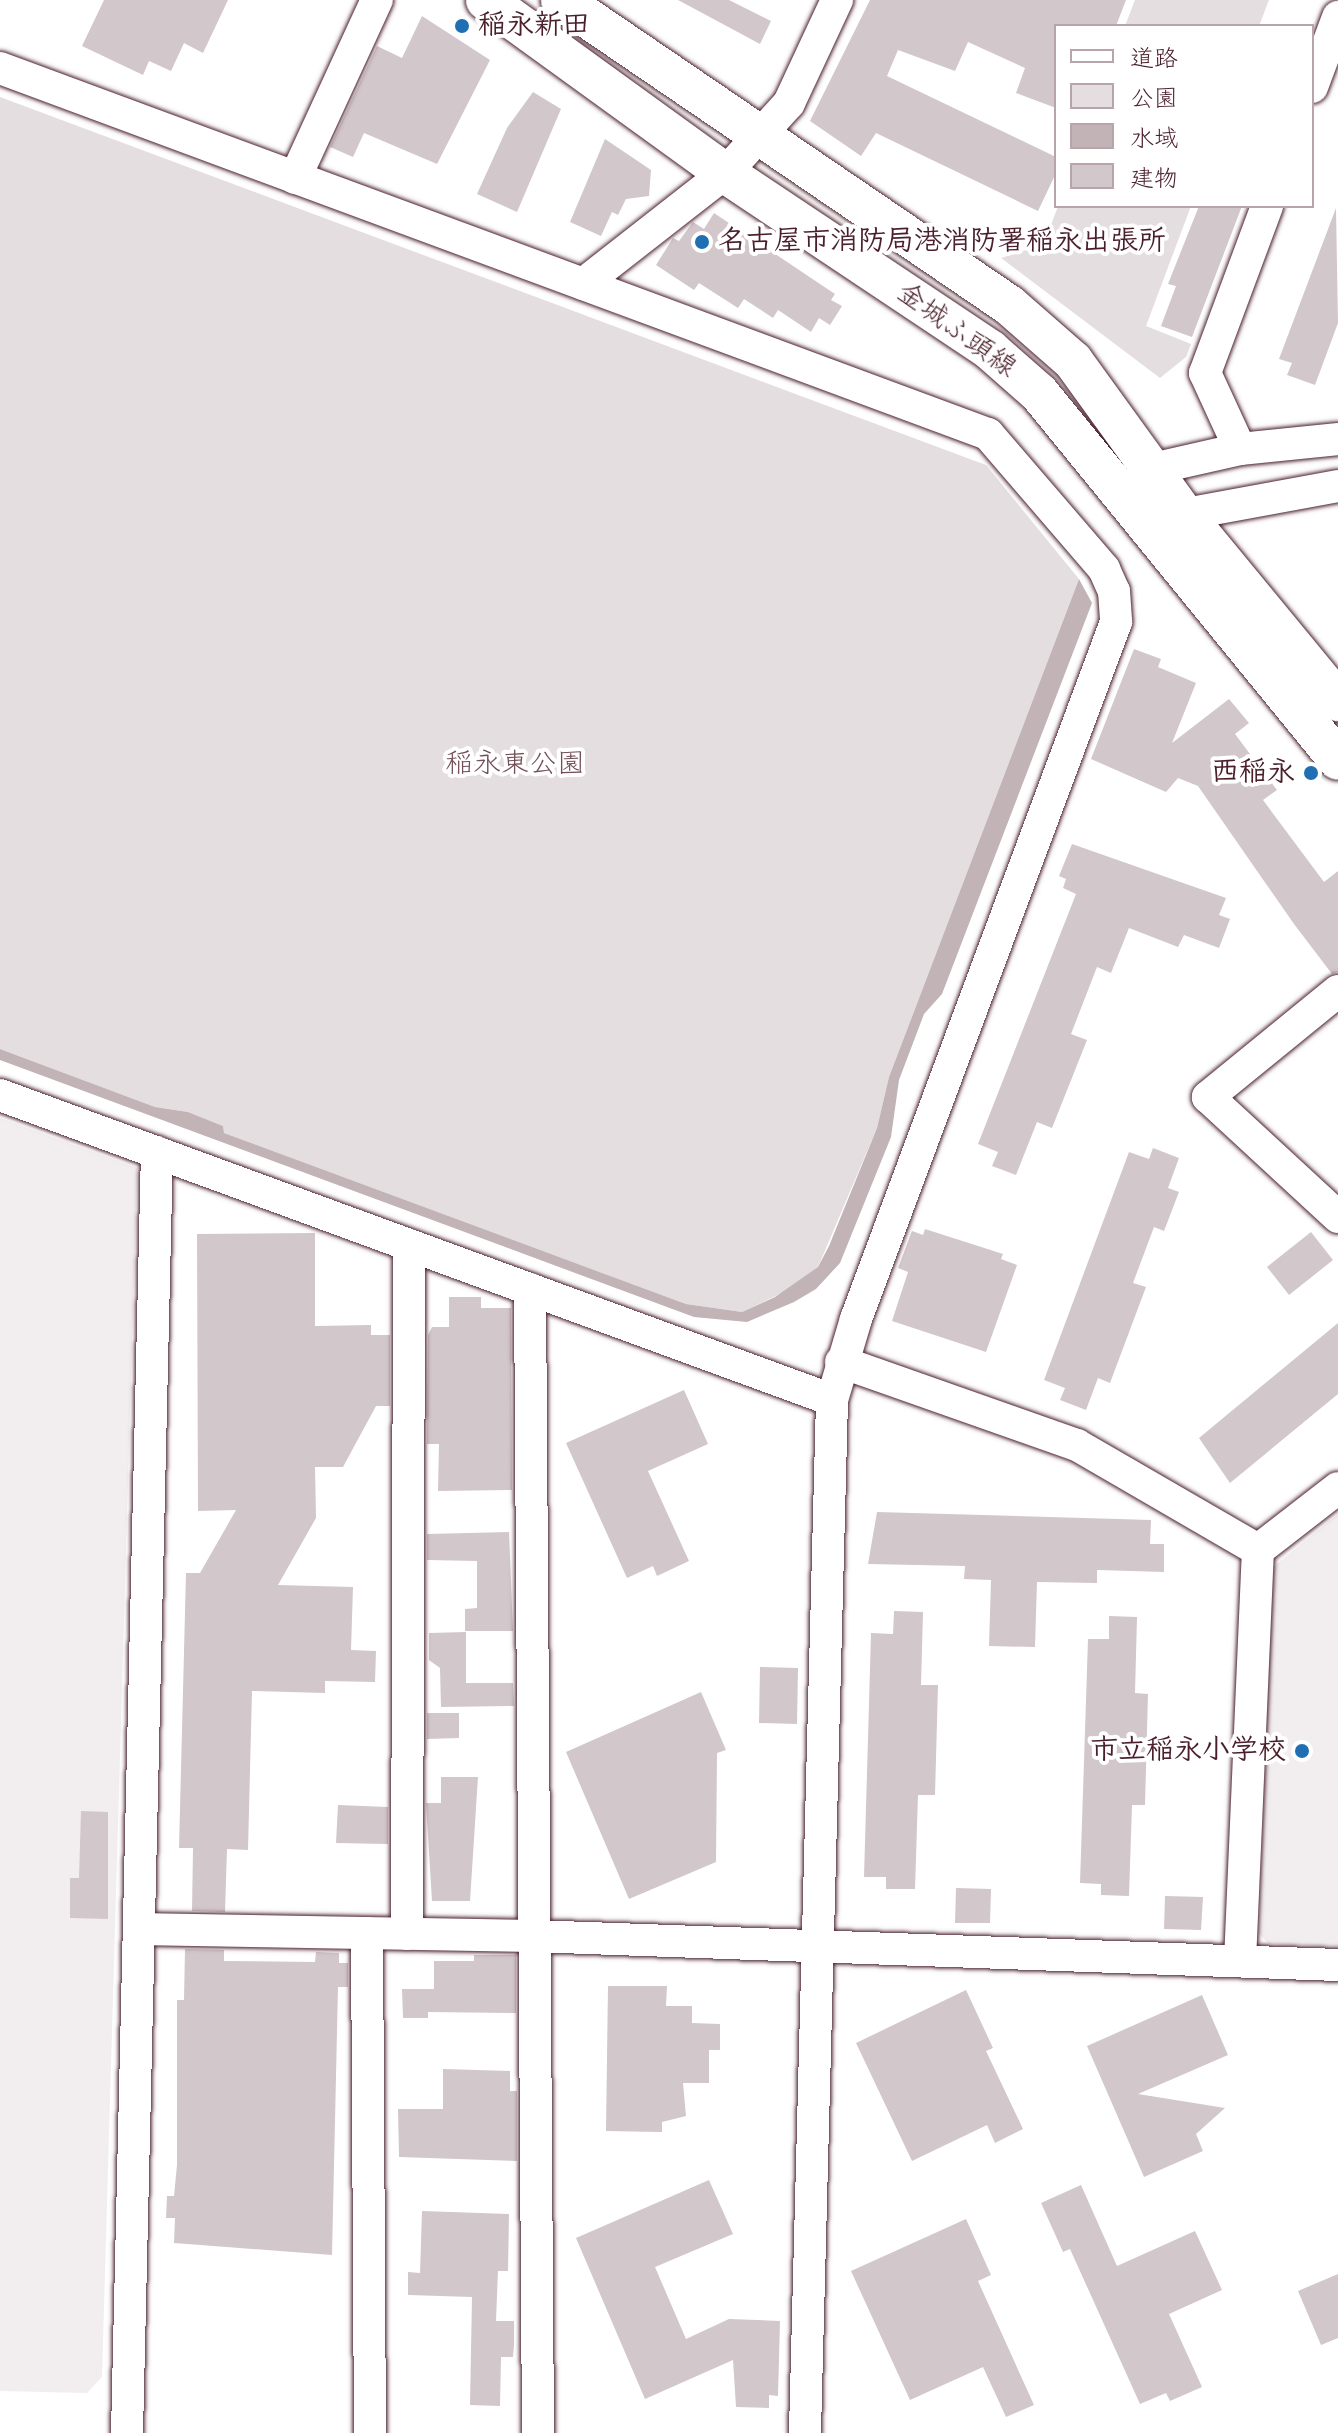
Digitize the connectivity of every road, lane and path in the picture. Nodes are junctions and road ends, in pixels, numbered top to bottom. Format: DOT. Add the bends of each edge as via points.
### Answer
graph roads {
  1 [pos="377,0"];
  2 [pos="486,0"];
  3 [pos="837,0"];
  4 [pos="578,5"];
  5 [pos="1338,17"];
  6 [pos="0,68"];
  7 [pos="1314,82"];
  8 [pos="760,135"];
  9 [pos="725,173"];
  10 [pos="295,178"];
  11 [pos="1266,208"];
  12 [pos="583,284"];
  13 [pos="1338,439"];
  14 [pos="1240,449"];
  15 [pos="1152,469"];
  16 [pos="1338,486"];
  17 [pos="1183,513"];
  18 [pos="1142,522"];
  19 [pos="1338,701"];
  20 [pos="1338,759"];
  21 [pos="1338,991"];
  22 [pos="0,1095"];
  23 [pos="157,1152"];
  24 [pos="1338,1217"];
  25 [pos="409,1245"];
  26 [pos="530,1289"];
  27 [pos="841,1362"];
  28 [pos="832,1400"];
  29 [pos="1338,1488"];
  30 [pos="1258,1550"];
  31 [pos="139,1929"];
  32 [pos="367,1933"];
  33 [pos="407,1934"];
  34 [pos="532,1936"];
  35 [pos="818,1946"];
  36 [pos="1240,1961"];
  37 [pos="1338,1965"];
  38 [pos="127,2433"];
  39 [pos="370,2433"];
  40 [pos="538,2433"];
  41 [pos="805,2433"];
  1 -- 10 [label="street"];
  2 -- 9 [label="main road, 金城ふ頭線"];
  3 -- 8 [label="street" via="789,103"];
  4 -- 8 [label="main road, 金城ふ頭線"];
  5 -- 7 [label="street"];
  6 -- 10 [label="street"];
  8 -- 9 [label="street"];
  8 -- 15 [label="main road, 金城ふ頭線" via="1009,305 1073,361"];
  9 -- 12 [label="street"];
  9 -- 18 [label="main road, 金城ふ頭線" via="990,350 1039,393"];
  10 -- 12 [label="street"];
  11 -- 14 [label="street" via="1205,373"];
  12 -- 27 [label="street" via="988,434 1104,569 1114,591 1116,622"];
  13 -- 14 [label="street"];
  14 -- 15 [label="street"];
  15 -- 17 [label="main road, 金城ふ頭線"];
  15 -- 18 [label="street"];
  16 -- 17 [label="street"];
  17 -- 18 [label="street"];
  17 -- 19 [label="main road, 金城ふ頭線"];
  18 -- 20 [label="main road, 金城ふ頭線"];
  21 -- 24 [label="street" via="1208,1097"];
  22 -- 23 [label="street"];
  23 -- 25 [label="street"];
  23 -- 31 [label="street"];
  25 -- 26 [label="street"];
  25 -- 33 [label="street"];
  26 -- 28 [label="street"];
  26 -- 34 [label="street"];
  27 -- 28 [label="street"];
  27 -- 30 [label="street" via="1077,1445"];
  28 -- 35 [label="street"];
  29 -- 30 [label="street"];
  30 -- 36 [label="street"];
  31 -- 32 [label="street"];
  31 -- 38 [label="street"];
  32 -- 33 [label="street"];
  32 -- 39 [label="street"];
  33 -- 34 [label="street"];
  34 -- 35 [label="street"];
  34 -- 40 [label="street"];
  35 -- 36 [label="street"];
  35 -- 41 [label="street"];
  36 -- 37 [label="street"];
}
